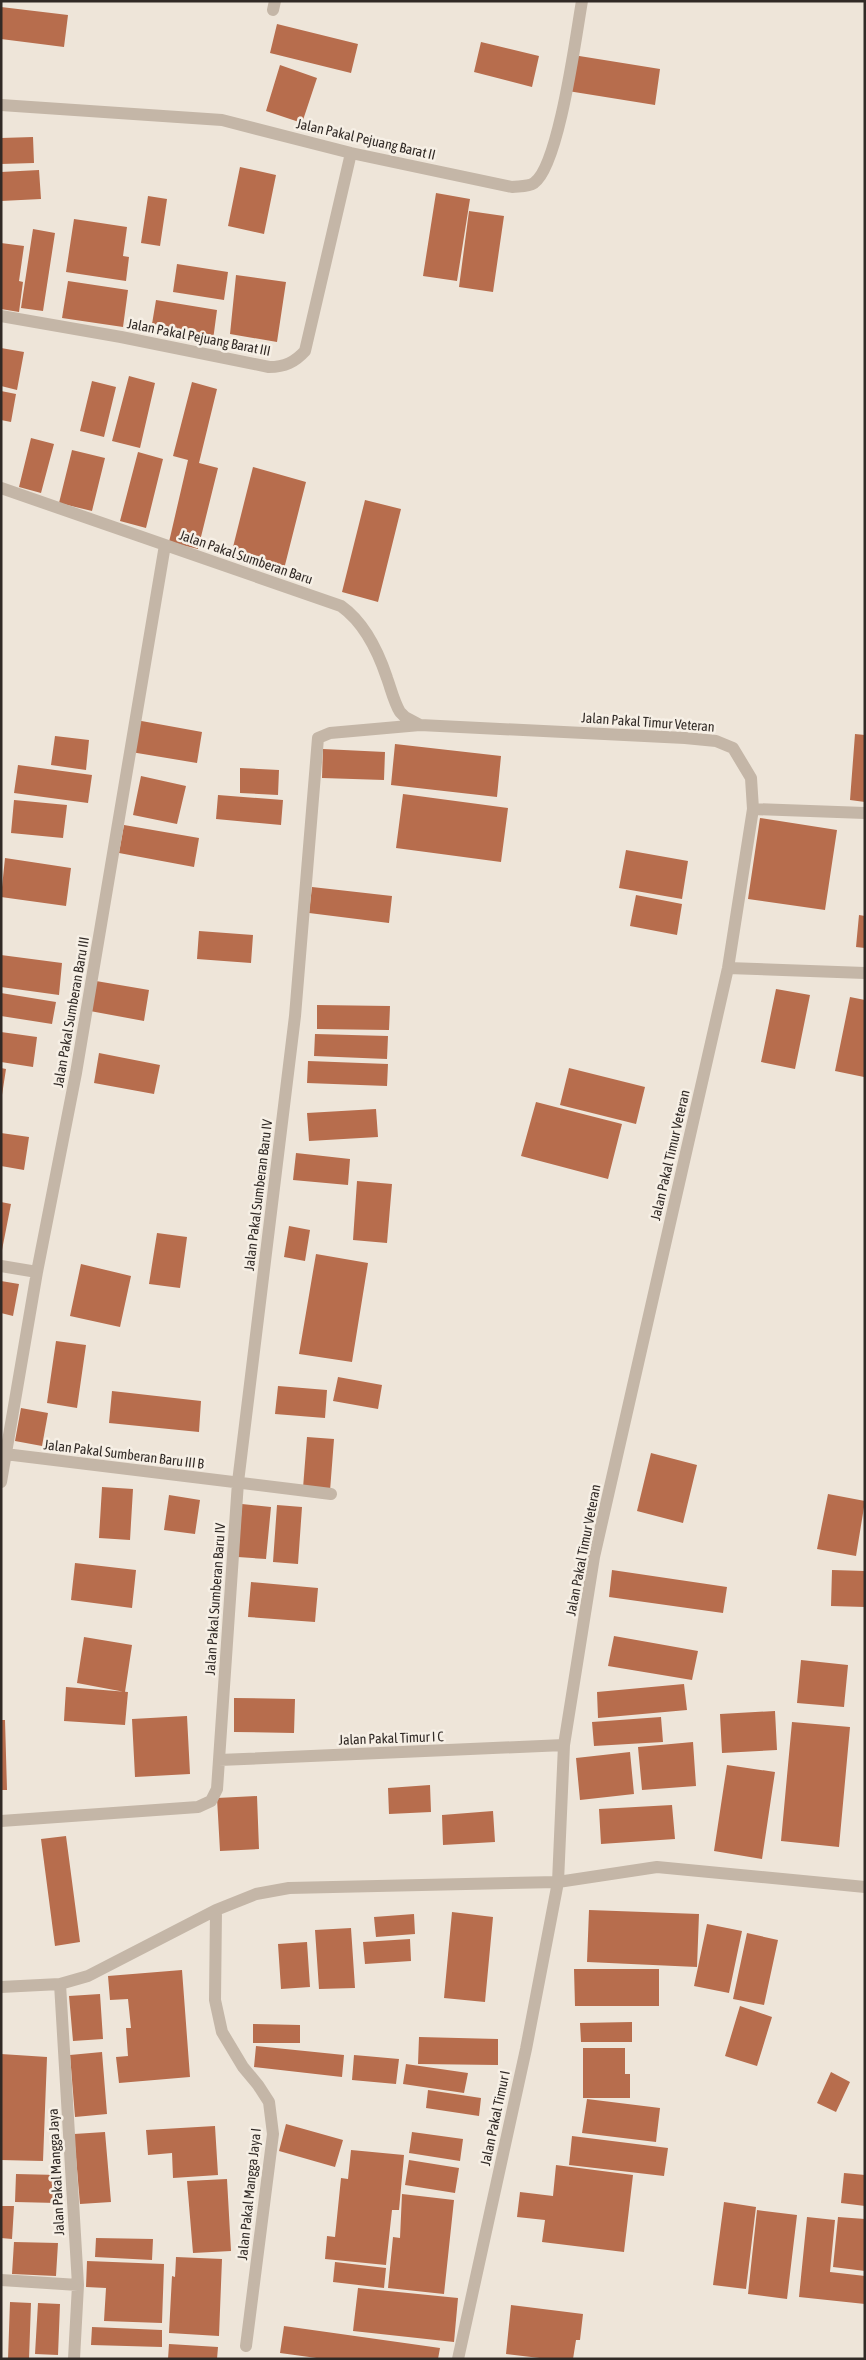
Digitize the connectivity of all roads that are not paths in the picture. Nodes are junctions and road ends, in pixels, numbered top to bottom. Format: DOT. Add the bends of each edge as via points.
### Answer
graph roads {
  1 [pos="582,1"];
  2 [pos="1,104"];
  3 [pos="351,153"];
  4 [pos="1,316"];
  5 [pos="1,488"];
  6 [pos="165,545"];
  7 [pos="420,725"];
  8 [pos="753,809"];
  9 [pos="865,813"];
  10 [pos="728,968"];
  11 [pos="865,973"];
  12 [pos="1,1266"];
  13 [pos="37,1272"];
  14 [pos="6,1454"];
  15 [pos="1,1482"];
  16 [pos="238,1482"];
  17 [pos="331,1494"];
  18 [pos="564,1745"];
  19 [pos="219,1760"];
  20 [pos="1,1822"];
  21 [pos="558,1882"];
  22 [pos="865,1887"];
  23 [pos="216,1910"];
  24 [pos="60,1984"];
  25 [pos="1,1987"];
  26 [pos="1,2280"];
  27 [pos="78,2285"];
  28 [pos="246,2346"];
  29 [pos="74,2359"];
  30 [pos="458,2359"];
  1 -- 3 [label="street, Jalan Pakal Pejuang Barat II" via="562,121 542,174 534,184 512,187"];
  2 -- 3 [label="street, Jalan Pakal Pejuang Barat II" via="222,120"];
  3 -- 4 [label="street, Jalan Pakal Pejuang Barat III" via="306,351 287,365 270,367"];
  5 -- 6 [label="street, Jalan Pakal Sumberan Baru"];
  6 -- 7 [label="street, Jalan Pakal Sumberan Baru" via="341,606 365,631 381,660 400,712"];
  6 -- 13 [label="street, Jalan Pakal Sumberan Baru III" via="76,1073"];
  7 -- 8 [label="street, Jalan Pakal Timur Veteran" via="716,740 733,748 743,762 751,778"];
  7 -- 16 [label="street, Jalan Pakal Sumberan Baru IV" via="323,734 316,741 295,1016"];
  8 -- 9 [label="street"];
  8 -- 10 [label="street, Jalan Pakal Timur Veteran"];
  10 -- 11 [label="street"];
  10 -- 18 [label="street, Jalan Pakal Timur Veteran" via="594,1557"];
  12 -- 13 [label="street"];
  13 -- 14 [label="street, Jalan Pakal Sumberan Baru III"];
  14 -- 15 [label="street, Jalan Pakal Sumberan Baru III"];
  14 -- 16 [label="street, Jalan Pakal Sumberan Baru III B"];
  16 -- 17 [label="street, Jalan Pakal Sumberan Baru III B"];
  16 -- 19 [label="street, Jalan Pakal Sumberan Baru IV"];
  18 -- 19 [label="street, Jalan Pakal Timur I C"];
  18 -- 21 [label="street, Jalan Pakal Timur Veteran"];
  19 -- 20 [label="street, Jalan Pakal Sumberan Baru IV" via="217,1789 211,1801 198,1807"];
  21 -- 22 [label="street" via="657,1868"];
  21 -- 23 [label="street" via="289,1888 256,1894"];
  21 -- 30 [label="street, Jalan Pakal Timur I" via="526,2049"];
  23 -- 24 [label="street" via="88,1976"];
  23 -- 28 [label="street, Jalan Pakal Mangga Jaya I" via="215,2000 222,2032 269,2102 272,2116 273,2134"];
  24 -- 25 [label="street"];
  24 -- 27 [label="street, Jalan Pakal Mangga Jaya"];
  26 -- 27 [label="street"];
  27 -- 29 [label="street, Jalan Pakal Mangga Jaya"];
}
